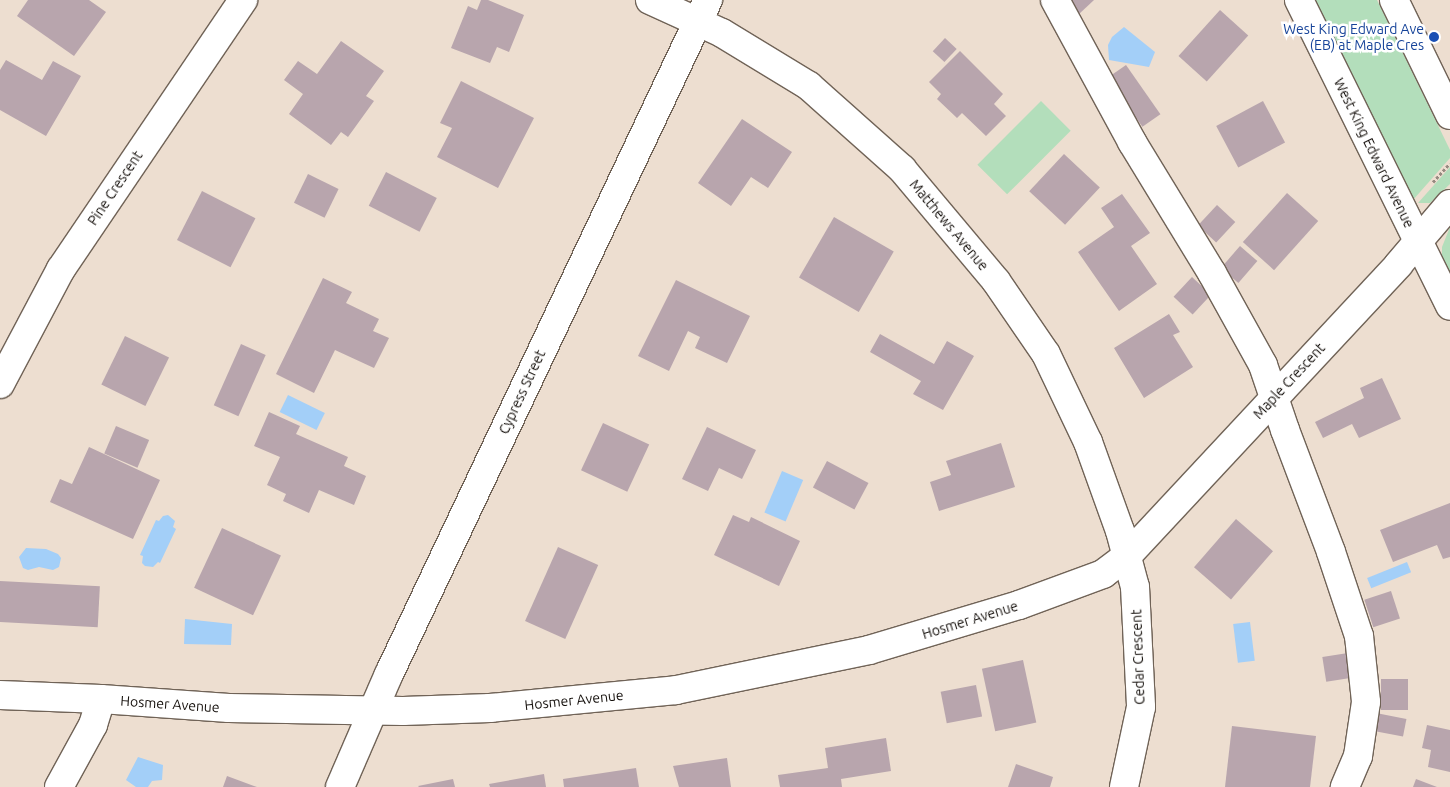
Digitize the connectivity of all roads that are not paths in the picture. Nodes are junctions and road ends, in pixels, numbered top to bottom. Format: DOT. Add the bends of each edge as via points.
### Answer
graph roads {
  1 [pos="243,0"];
  2 [pos="650,0"];
  3 [pos="1055,0"];
  4 [pos="1300,0"];
  5 [pos="1394,0"];
  6 [pos="703,11"];
  7 [pos="1450,115"];
  8 [pos="1450,204"];
  9 [pos="1418,243"];
  10 [pos="1450,306"];
  11 [pos="0,384"];
  12 [pos="1273,397"];
  13 [pos="1127,556"];
  14 [pos="0,694"];
  15 [pos="101,698"];
  16 [pos="373,711"];
  17 [pos="59,787"];
  18 [pos="340,787"];
  19 [pos="1124,787"];
  20 [pos="1345,787"];
  1 -- 11 [label="street, Pine Crescent" via="61,269"];
  2 -- 6 [label="street, Matthews Avenue"];
  3 -- 12 [label="street" via="1132,142 1212,272 1263,365"];
  4 -- 9 [label="street, West King Edward Avenue"];
  5 -- 7 [label="street"];
  6 -- 13 [label="street, Matthews Avenue" via="809,86 902,169 996,281 1046,354 1088,442"];
  6 -- 16 [label="street, Cypress Street"];
  8 -- 9 [label="street, Maple Crescent"];
  9 -- 10 [label="street, West King Edward Avenue"];
  9 -- 12 [label="street, Maple Crescent"];
  12 -- 13 [label="street, Maple Crescent"];
  12 -- 20 [label="street" via="1331,552 1358,636 1366,702 1358,756"];
  13 -- 16 [label="street, Hosmer Avenue" via="1103,574 1019,605 869,650 676,690 490,708"];
  13 -- 19 [label="street, Cedar Crescent" via="1136,594 1141,707"];
  14 -- 15 [label="street, Hosmer Avenue"];
  15 -- 16 [label="street, Hosmer Avenue" via="229,708"];
  15 -- 17 [label="street" via="93,724"];
  16 -- 18 [label="street, Cypress Street"];
}
